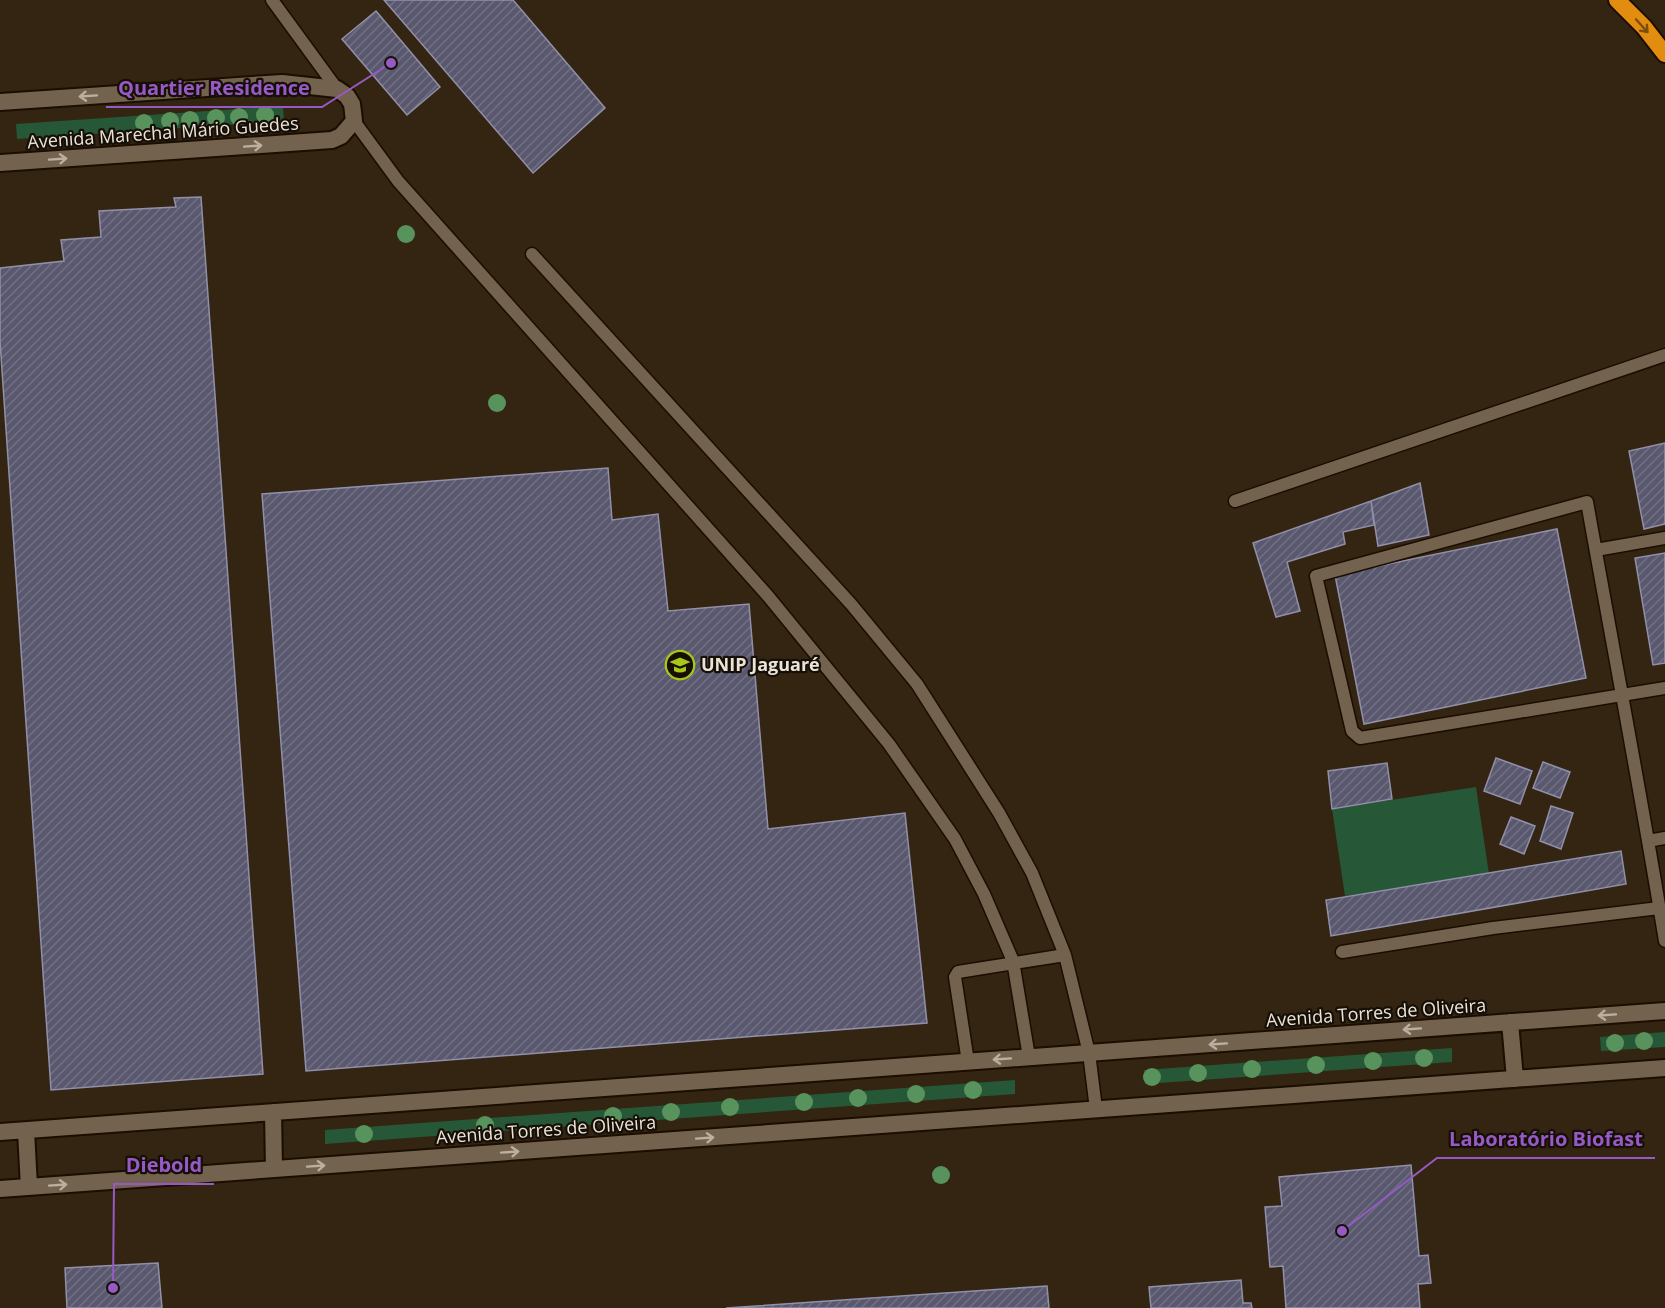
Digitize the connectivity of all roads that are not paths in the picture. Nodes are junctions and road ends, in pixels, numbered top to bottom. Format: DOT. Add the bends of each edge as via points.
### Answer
graph roads {
  1 [pos="272,0"];
  2 [pos="1617,0"];
  3 [pos="1665,54"];
  4 [pos="337,89"];
  5 [pos="0,102"];
  6 [pos="354,121"];
  7 [pos="0,163"];
  8 [pos="532,254"];
  9 [pos="1665,355"];
  10 [pos="1235,501"];
  11 [pos="1665,538"];
  12 [pos="1596,550"];
  13 [pos="1665,688"];
  14 [pos="1621,696"];
  15 [pos="1665,838"];
  16 [pos="1648,841"];
  17 [pos="1659,908"];
  18 [pos="1665,941"];
  19 [pos="1342,952"];
  20 [pos="1065,955"];
  21 [pos="1013,962"];
  22 [pos="1665,1011"];
  23 [pos="1510,1022"];
  24 [pos="1089,1053"];
  25 [pos="1029,1057"];
  26 [pos="968,1062"];
  27 [pos="1665,1068"];
  28 [pos="1515,1079"];
  29 [pos="1096,1109"];
  30 [pos="273,1112"];
  31 [pos="26,1131"];
  32 [pos="0,1132"];
  33 [pos="274,1169"];
  34 [pos="29,1187"];
  35 [pos="0,1189"];
  1 -- 4 [label="lane"];
  2 -- 3 [label="highway, one-way"];
  4 -- 5 [label="street, one-way" via="282,83"];
  4 -- 6 [label="street" via="352,104"];
  7 -- 6 [label="street, Avenida Marechal Mário Guedes, one-way" via="332,140"];
  6 -- 21 [label="lane" via="398,181 768,596 889,744 955,839"];
  8 -- 20 [label="lane" via="851,604 917,684 1032,873"];
  9 -- 10 [label="lane"];
  11 -- 12 [label="lane"];
  12 -- 14 [label="lane"];
  12 -- 14 [label="lane" via="1584,500 1319,574 1316,578 1352,731 1359,738"];
  13 -- 14 [label="lane"];
  14 -- 16 [label="lane"];
  15 -- 16 [label="lane"];
  16 -- 17 [label="lane"];
  17 -- 18 [label="lane"];
  17 -- 19 [label="lane" via="1493,928"];
  20 -- 21 [label="lane"];
  20 -- 24 [label="lane"];
  21 -- 25 [label="lane"];
  21 -- 26 [label="lane" via="960,971 956,975"];
  22 -- 23 [label="street, Avenida Torres de Oliveira, one-way"];
  23 -- 24 [label="street, Avenida Torres de Oliveira, one-way"];
  23 -- 28 [label="street"];
  24 -- 25 [label="street, Avenida Torres de Oliveira"];
  24 -- 29 [label="lane"];
  25 -- 26 [label="street, Avenida Torres de Oliveira, one-way"];
  26 -- 30 [label="street, Avenida Torres de Oliveira"];
  27 -- 28 [label="street, Avenida Torres de Oliveira"];
  28 -- 29 [label="street, Avenida Torres de Oliveira"];
  33 -- 29 [label="street, Avenida Torres de Oliveira, one-way"];
  30 -- 31 [label="street, Avenida Torres de Oliveira"];
  30 -- 33 [label="street"];
  31 -- 32 [label="street, Avenida Torres de Oliveira"];
  31 -- 34 [label="street"];
  34 -- 33 [label="street, Avenida Torres de Oliveira, one-way"];
  34 -- 35 [label="street, Avenida Torres de Oliveira"];
}
